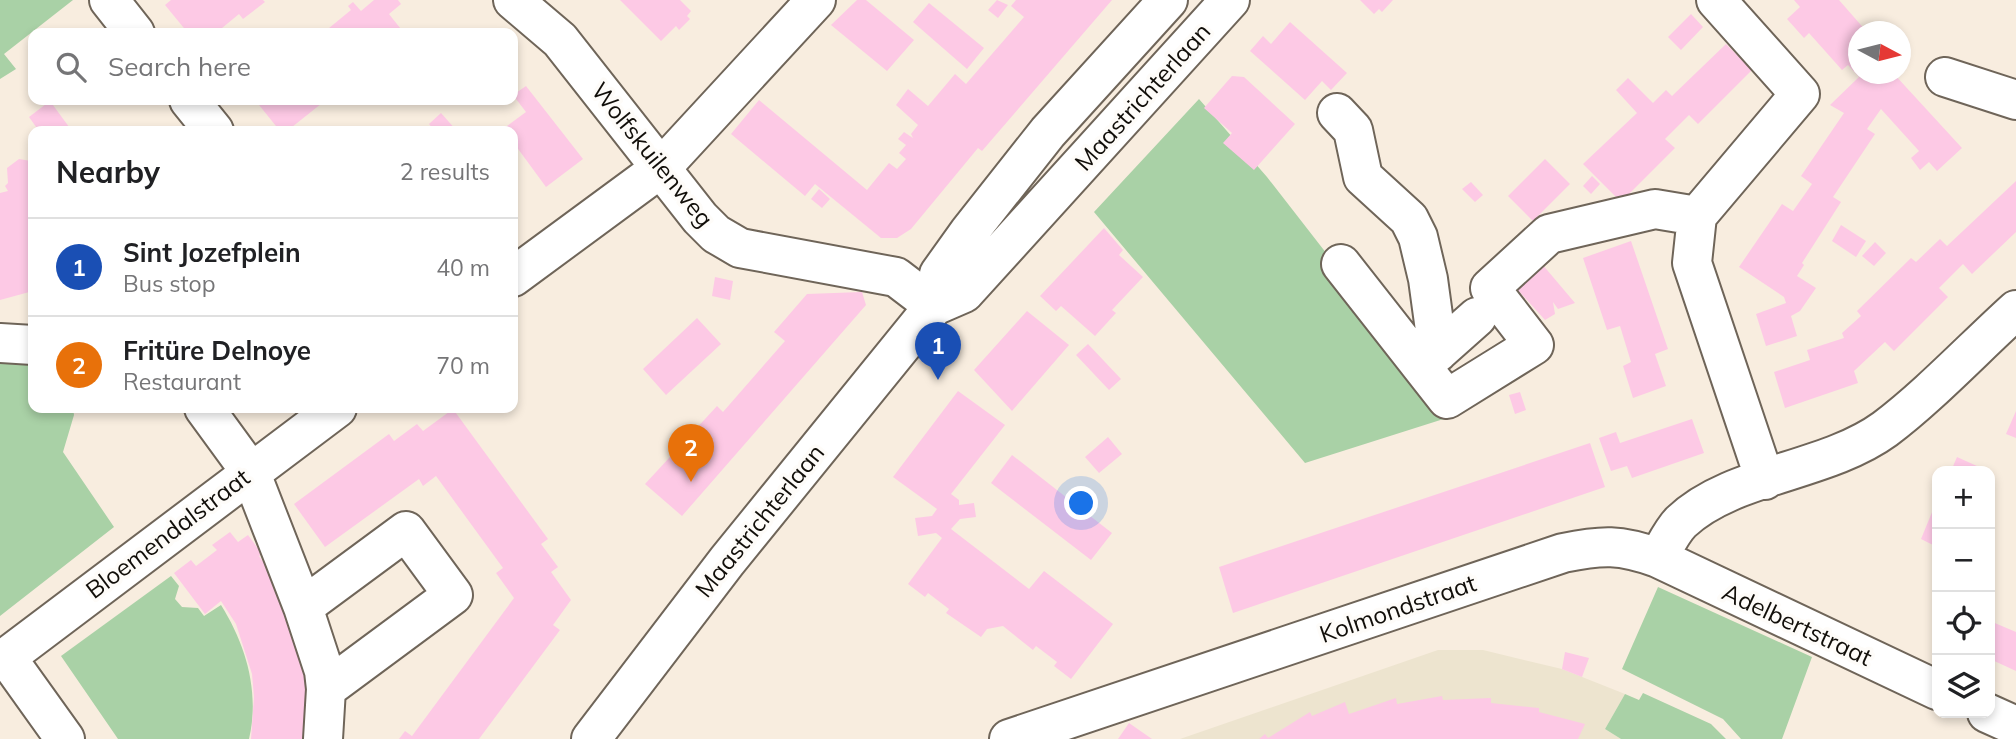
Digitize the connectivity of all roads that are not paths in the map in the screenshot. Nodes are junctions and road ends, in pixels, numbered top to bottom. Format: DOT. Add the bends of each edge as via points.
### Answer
graph roads {
  1 [pos="109,0"];
  2 [pos="513,0"];
  3 [pos="816,0"];
  4 [pos="1168,0"];
  5 [pos="1230,0"];
  6 [pos="1716,0"];
  7 [pos="131,28"];
  8 [pos="1945,77"];
  9 [pos="2016,100"];
  10 [pos="193,105"];
  11 [pos="1337,113"];
  12 [pos="210,126"];
  13 [pos="661,167"];
  14 [pos="1697,216"];
  15 [pos="1341,264"];
  16 [pos="518,273"];
  17 [pos="934,306"];
  18 [pos="2016,310"];
  19 [pos="1477,317"];
  20 [pos="0,343"];
  21 [pos="28,345"];
  22 [pos="1430,359"];
  23 [pos="208,413"];
  24 [pos="330,413"];
  25 [pos="250,471"];
  26 [pos="1765,480"];
  27 [pos="1658,558"];
  28 [pos="303,607"];
  29 [pos="3,660"];
  30 [pos="1932,688"];
  31 [pos="326,689"];
  32 [pos="65,739"];
  33 [pos="323,739"];
  34 [pos="591,739"];
  35 [pos="1009,739"];
  1 -- 7 [label="street"];
  2 -- 13 [label="street, Wolfskuilenweg" via="560,40"];
  3 -- 13 [label="street"];
  4 -- 17 [label="street, Maastrichterlaan" via="1048,132 969,232 939,274"];
  5 -- 17 [label="street, Maastrichterlaan" via="964,293"];
  6 -- 14 [label="street" via="1801,94"];
  8 -- 9 [label="street"];
  10 -- 12 [label="street"];
  11 -- 22 [label="street" via="1353,130 1363,177 1409,219 1418,237 1428,278"];
  13 -- 16 [label="street"];
  13 -- 17 [label="street, Wolfskuilenweg" via="700,218 740,248 896,277"];
  14 -- 22 [label="street" via="1655,209 1549,234 1490,288 1534,345 1447,400"];
  14 -- 26 [label="street" via="1692,263"];
  15 -- 22 [label="street"];
  17 -- 34 [label="street, Maastrichterlaan" via="727,561"];
  18 -- 26 [label="street" via="1884,429 1829,459"];
  19 -- 22 [label="street"];
  20 -- 21 [label="street"];
  23 -- 25 [label="street"];
  24 -- 25 [label="street, Bloemendalstraat"];
  25 -- 28 [label="street"];
  25 -- 29 [label="street, Bloemendalstraat"];
  26 -- 27 [label="street" via="1697,509 1679,524"];
  27 -- 30 [label="street, Adelbertstraat"];
  27 -- 35 [label="street, Kolmondstraat" via="1631,548 1601,545 1563,553"];
  28 -- 31 [label="street"];
  28 -- 31 [label="street" via="406,531 453,595"];
  29 -- 32 [label="street"];
  31 -- 33 [label="street"];
}
